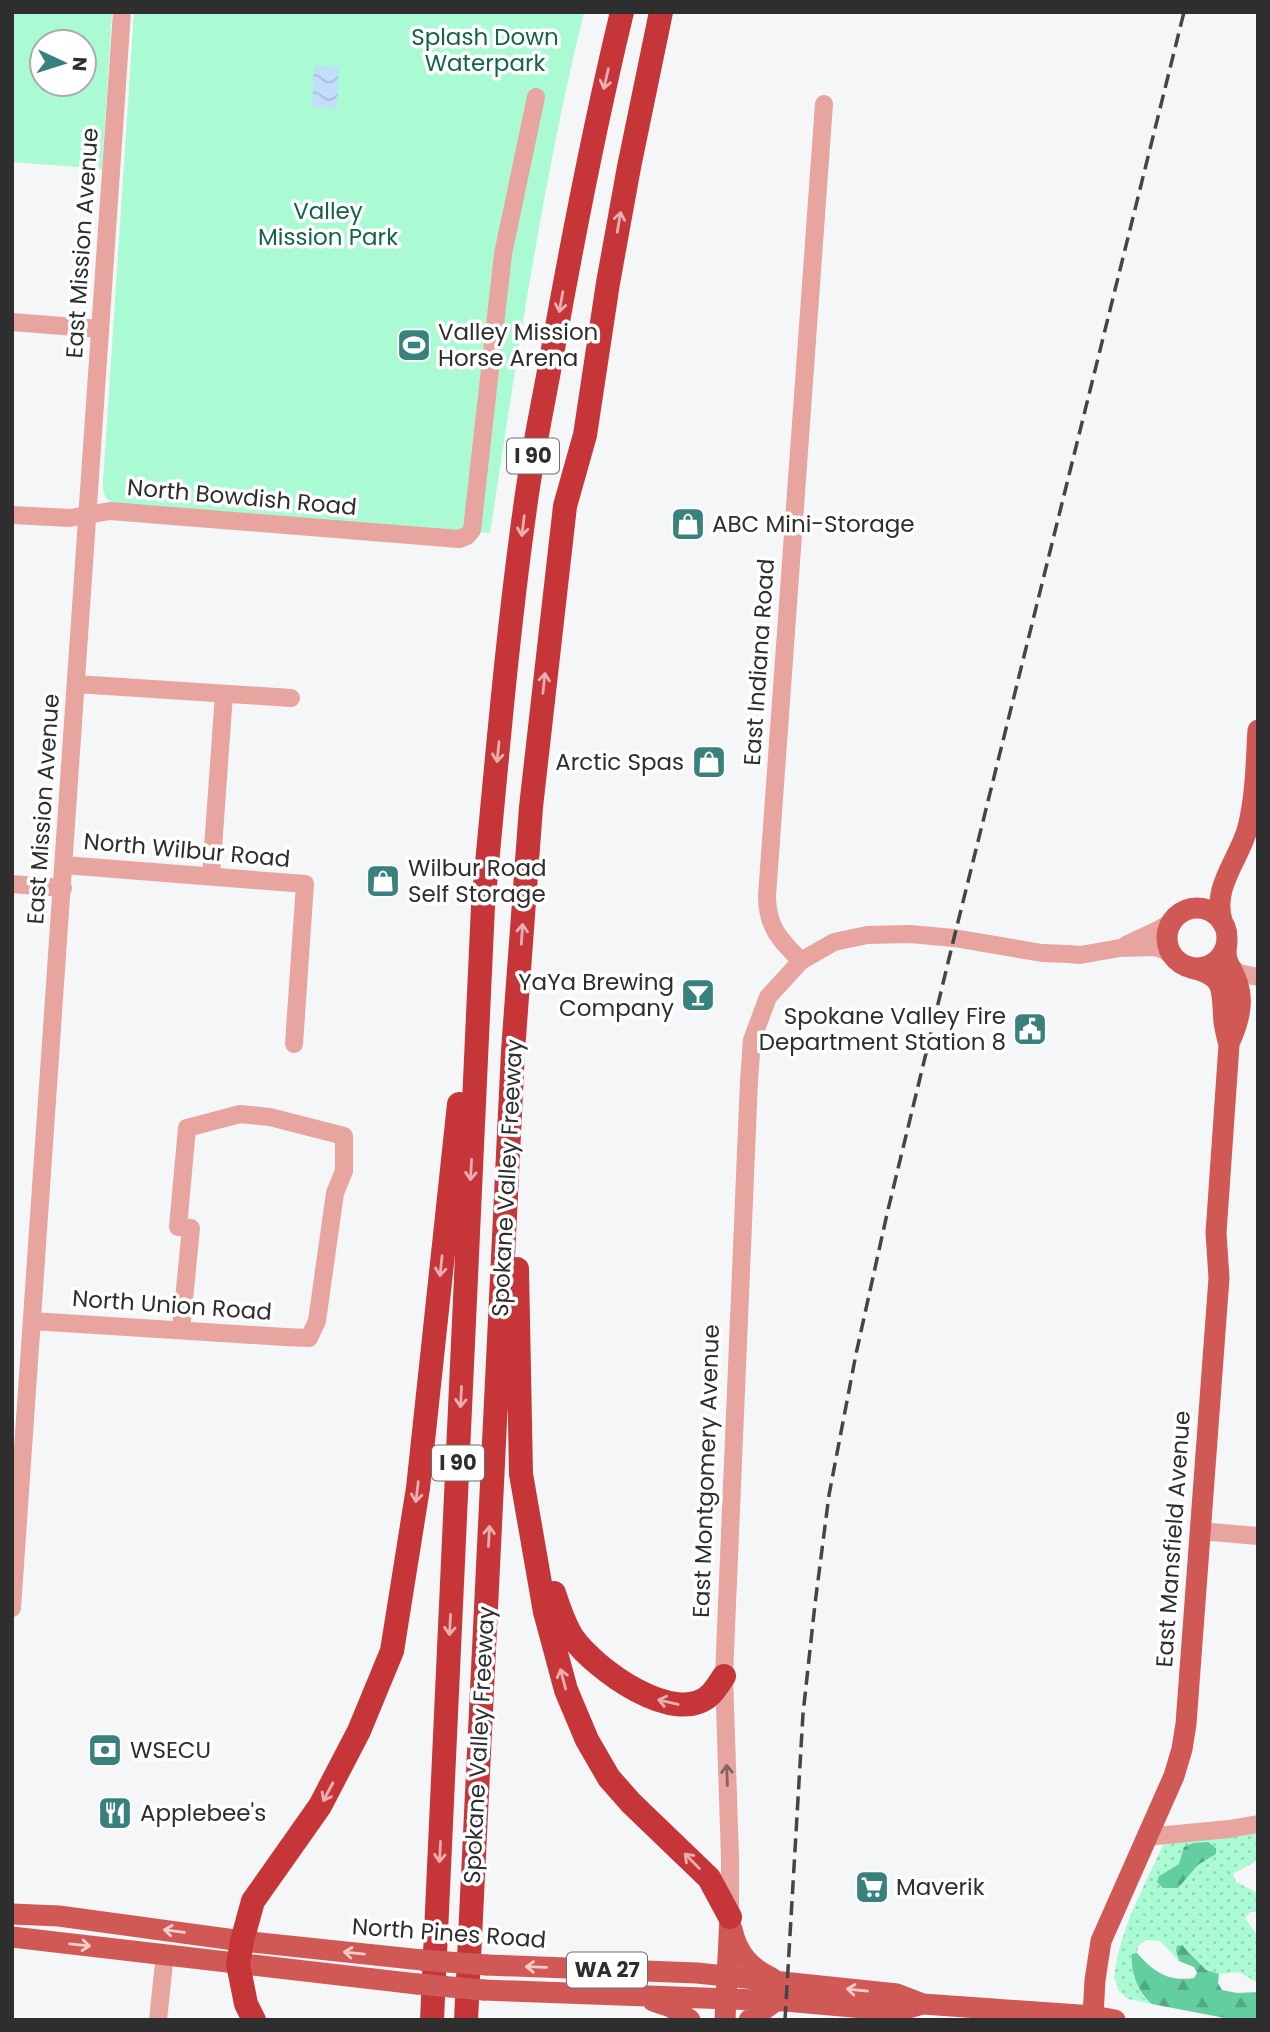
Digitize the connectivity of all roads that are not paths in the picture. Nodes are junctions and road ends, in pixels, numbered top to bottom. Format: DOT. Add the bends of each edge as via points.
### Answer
graph roads {
  1 [pos="122,12"];
  2 [pos="622,12"];
  3 [pos="661,12"];
  4 [pos="536,97"];
  5 [pos="824,104"];
  6 [pos="12,322"];
  7 [pos="100,329"];
  8 [pos="12,514"];
  9 [pos="87,516"];
  10 [pos="76,684"];
  11 [pos="224,694"];
  12 [pos="291,698"];
  13 [pos="1258,730"];
  14 [pos="64,865"];
  15 [pos="1227,873"];
  16 [pos="211,876"];
  17 [pos="12,884"];
  18 [pos="63,888"];
  19 [pos="483,906"];
  20 [pos="1181,915"];
  21 [pos="1226,943"];
  22 [pos="1120,948"];
  23 [pos="801,961"];
  24 [pos="1183,963"];
  25 [pos="1251,981"];
  26 [pos="294,1044"];
  27 [pos="1229,1045"];
  28 [pos="513,1051"];
  29 [pos="32,1321"];
  30 [pos="181,1330"];
  31 [pos="521,1474"];
  32 [pos="1200,1531"];
  33 [pos="1258,1536"];
  34 [pos="12,1608"];
  35 [pos="724,1676"];
  36 [pos="1258,1824"];
  37 [pos="1146,1836"];
  38 [pos="12,1914"];
  39 [pos="730,1917"];
  40 [pos="12,1937"];
  41 [pos="240,1953"];
  42 [pos="165,1954"];
  43 [pos="726,1976"];
  44 [pos="779,1992"];
  45 [pos="638,1996"];
  46 [pos="725,2009"];
  47 [pos="1093,2018"];
  48 [pos="158,2020"];
  49 [pos="254,2020"];
  50 [pos="432,2020"];
  51 [pos="466,2020"];
  52 [pos="690,2020"];
  53 [pos="749,2020"];
  54 [pos="1115,2020"];
  1 -- 7 [label="street, East Mission Avenue"];
  2 -- 19 [label="highway, Spokane Valley Freeway / I 90, one-way" via="565,279 526,498"];
  28 -- 3 [label="highway, Spokane Valley Freeway / I 90, one-way" via="531,807 565,506 584,435 629,167"];
  4 -- 9 [label="street, North Bowdish Road" via="503,254 472,530 467,536 459,539 110,511"];
  5 -- 23 [label="street, East Indiana Road" via="767,896 772,928"];
  6 -- 7 [label="street"];
  7 -- 9 [label="street, East Mission Avenue"];
  8 -- 9 [label="street, North Bowdish Road"];
  9 -- 10 [label="street, East Mission Avenue"];
  10 -- 11 [label="street"];
  10 -- 14 [label="street, East Mission Avenue"];
  11 -- 12 [label="street"];
  11 -- 16 [label="street"];
  13 -- 15 [label="main road" via="1248,828"];
  14 -- 16 [label="street, North Wilbur Road"];
  14 -- 18 [label="street, East Mission Avenue"];
  15 -- 20 [label="main road"];
  15 -- 21 [label="main road" via="1220,903"];
  16 -- 26 [label="street, North Wilbur Road" via="305,884"];
  17 -- 18 [label="street"];
  18 -- 29 [label="street, East Mission Avenue"];
  19 -- 41 [label="highway, one-way" via="418,1488 392,1651 359,1731 320,1806 253,1901"];
  19 -- 50 [label="highway, Spokane Valley Freeway / I 90, one-way"];
  20 -- 21 [label="main road" via="1199,908 1209,911 1217,916"];
  20 -- 22 [label="street"];
  20 -- 24 [label="main road" via="1168,930 1167,940"];
  21 -- 24 [label="main road" via="1224,952 1210,965 1201,968"];
  21 -- 25 [label="main road, East Mansfield Avenue"];
  22 -- 23 [label="street, East Montgomery Avenue" via="1042,953 954,938 867,935 834,942"];
  22 -- 24 [label="street" via="1154,947"];
  23 -- 35 [label="street, East Montgomery Avenue" via="768,997 752,1040"];
  24 -- 27 [label="main road, East Mansfield Avenue" via="1209,973 1220,985"];
  25 -- 27 [label="main road, East Mansfield Avenue"];
  27 -- 32 [label="main road, East Mansfield Avenue" via="1216,1233 1219,1278"];
  28 -- 31 [label="highway"];
  51 -- 28 [label="highway, Spokane Valley Freeway / I 90, one-way"];
  29 -- 30 [label="street, North Union Road"];
  29 -- 34 [label="street, East Mission Avenue"];
  30 -- 30 [label="street, North Union Road" via="309,1338 317,1321 335,1193 344,1171 344,1136 240,1114 187,1128 178,1227 191,1228"];
  35 -- 31 [label="highway, one-way" via="710,1696 679,1704 637,1692 588,1656 562,1617"];
  39 -- 31 [label="highway, one-way" via="709,1878 631,1803 609,1778 587,1740 566,1690 545,1612"];
  32 -- 33 [label="street"];
  32 -- 37 [label="main road, East Mansfield Avenue" via="1182,1749"];
  39 -- 35 [label="street, East Montgomery Avenue, one-way"];
  36 -- 37 [label="street"];
  37 -- 47 [label="main road, East Mansfield Avenue" via="1101,1941"];
  41 -- 38 [label="main road, North Pines Road / WA 27, one-way" via="59,1916"];
  39 -- 43 [label="main road, East Montgomery Avenue"];
  39 -- 44 [label="main road" via="744,1959"];
  40 -- 42 [label="main road, North Pines Road / WA 27, one-way"];
  41 -- 42 [label="main road, North Pines Road / WA 27"];
  43 -- 41 [label="main road, North Pines Road / WA 27, one-way, bridge"];
  41 -- 45 [label="main road, North Pines Road / WA 27, bridge" via="417,1984"];
  41 -- 49 [label="highway" via="246,2004"];
  42 -- 48 [label="street"];
  43 -- 44 [label="main road, North Pines Road / WA 27"];
  43 -- 46 [label="main road, East Montgomery Avenue"];
  44 -- 46 [label="main road, North Pines Road / WA 27"];
  44 -- 47 [label="main road, North Pines Road / WA 27" via="898,2011 923,2004"];
  44 -- 53 [label="main road"];
  45 -- 46 [label="main road, North Pines Road / WA 27"];
  45 -- 52 [label="main road" via="671,2007"];
  47 -- 54 [label="main road, North Pines Road / WA 27"];
}
